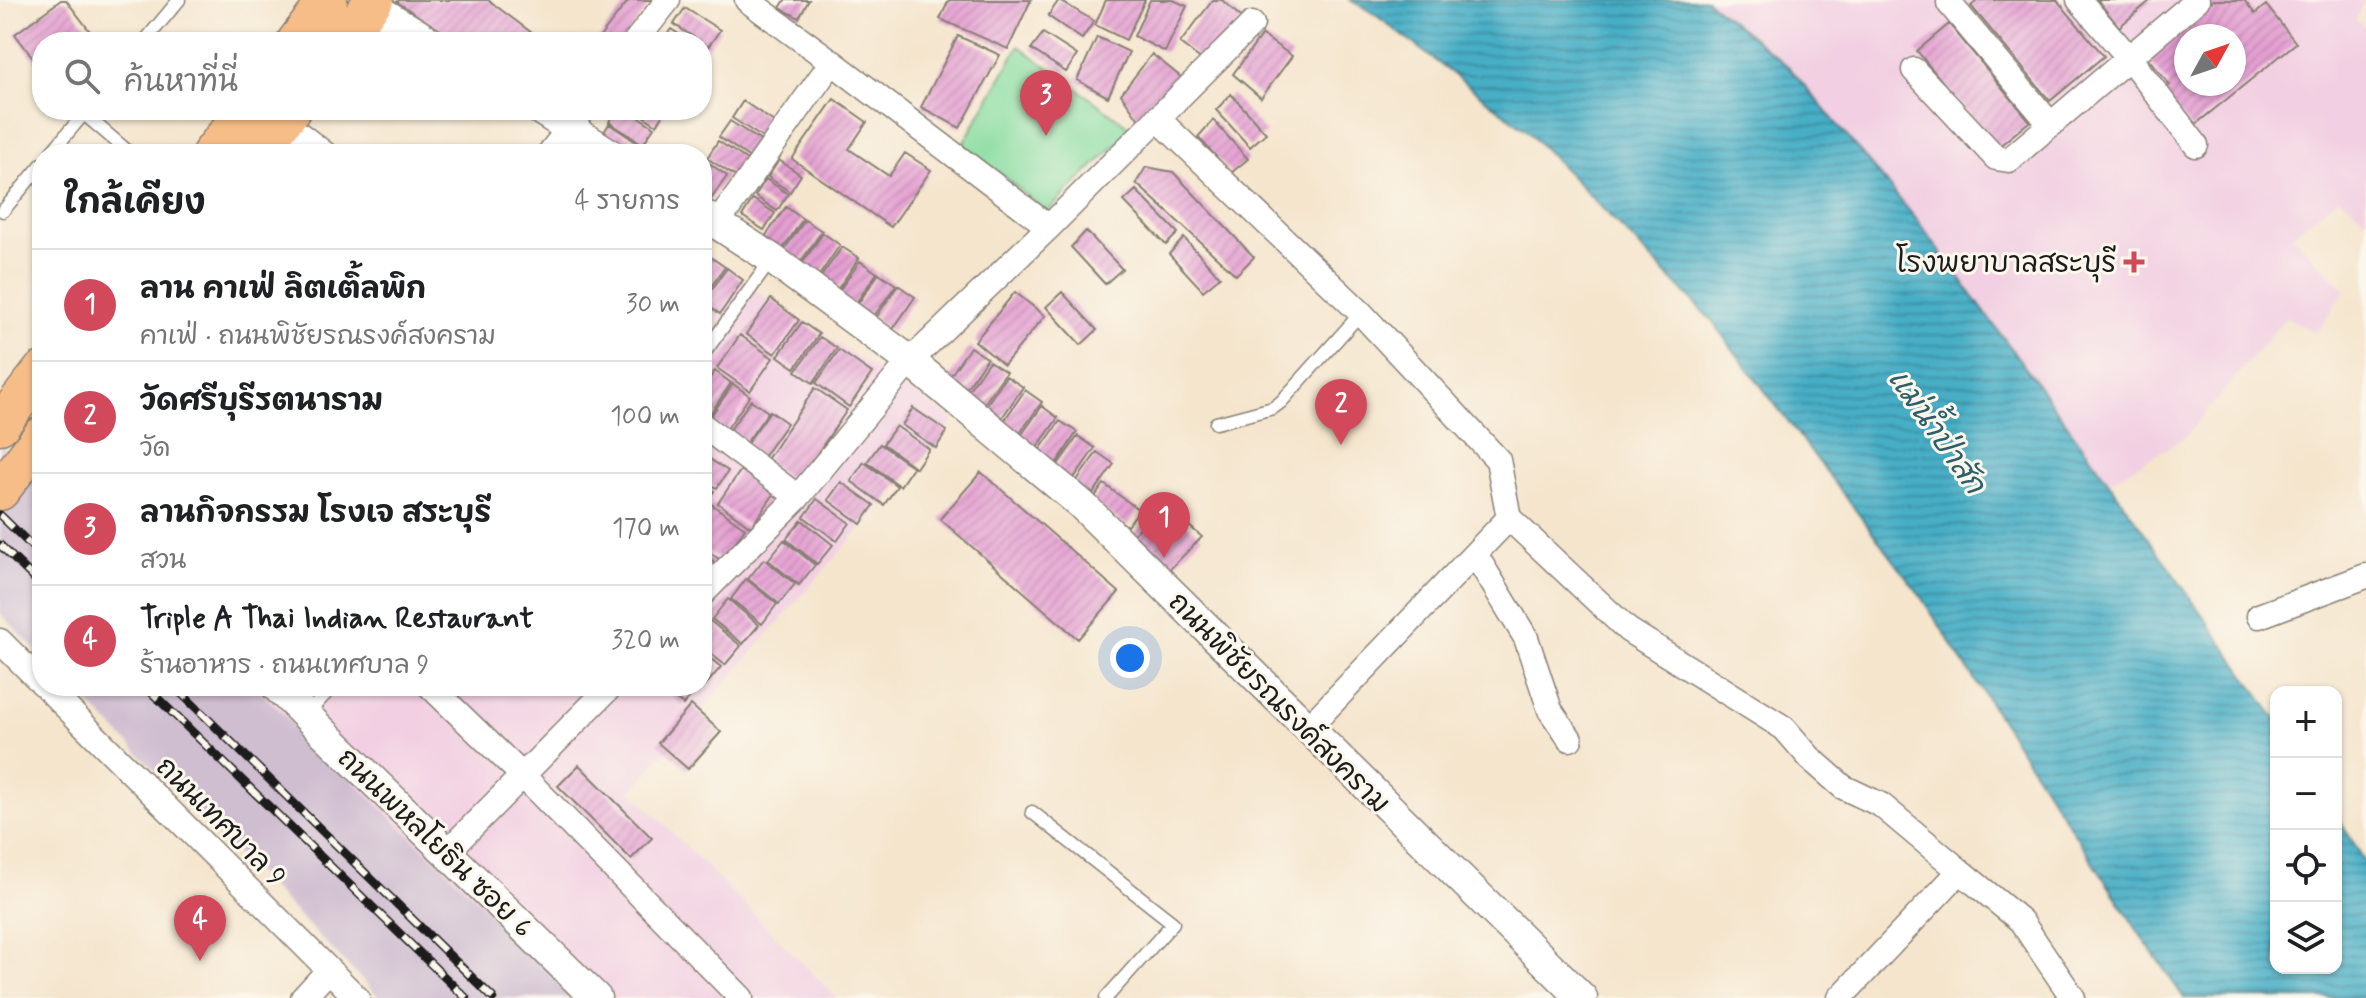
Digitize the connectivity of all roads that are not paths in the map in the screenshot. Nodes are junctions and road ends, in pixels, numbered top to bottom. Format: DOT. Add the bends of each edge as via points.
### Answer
graph roads {
  1 [pos="179,0"];
  2 [pos="328,0"];
  3 [pos="668,0"];
  4 [pos="747,0"];
  5 [pos="1952,0"];
  6 [pos="2079,0"];
  7 [pos="2197,0"];
  8 [pos="372,3"];
  9 [pos="1252,24"];
  10 [pos="152,32"];
  11 [pos="304,32"];
  12 [pos="350,32"];
  13 [pos="415,32"];
  14 [pos="643,32"];
  15 [pos="2130,59"];
  16 [pos="832,62"];
  17 [pos="1914,70"];
  18 [pos="1157,118"];
  19 [pos="79,120"];
  20 [pos="95,120"];
  21 [pos="237,120"];
  22 [pos="282,120"];
  23 [pos="291,120"];
  24 [pos="575,120"];
  25 [pos="577,120"];
  26 [pos="2051,125"];
  27 [pos="59,144"];
  28 [pos="120,144"];
  29 [pos="219,144"];
  30 [pos="264,144"];
  31 [pos="315,144"];
  32 [pos="557,144"];
  33 [pos="600,144"];
  34 [pos="2196,145"];
  35 [pos="32,176"];
  36 [pos="3,211"];
  37 [pos="712,216"];
  38 [pos="712,220"];
  39 [pos="1049,227"];
  40 [pos="772,259"];
  41 [pos="1361,313"];
  42 [pos="712,342"];
  43 [pos="910,361"];
  44 [pos="32,384"];
  45 [pos="1,423"];
  46 [pos="1216,423"];
  47 [pos="712,432"];
  48 [pos="32,456"];
  49 [pos="0,491"];
  50 [pos="798,497"];
  51 [pos="1509,518"];
  52 [pos="1475,554"];
  53 [pos="2366,576"];
  54 [pos="712,583"];
  55 [pos="2259,616"];
  56 [pos="0,641"];
  57 [pos="32,674"];
  58 [pos="54,696"];
  59 [pos="286,696"];
  60 [pos="324,696"];
  61 [pos="440,696"];
  62 [pos="601,696"];
  63 [pos="306,715"];
  64 [pos="1307,729"];
  65 [pos="1570,739"];
  66 [pos="523,776"];
  67 [pos="1032,812"];
  68 [pos="447,852"];
  69 [pos="1960,871"];
  70 [pos="329,970"];
  71 [pos="303,998"];
  72 [pos="357,998"];
  73 [pos="596,998"];
  74 [pos="741,998"];
  75 [pos="1106,998"];
  76 [pos="1582,998"];
  77 [pos="1840,998"];
  78 [pos="2073,998"];
  1 -- 10 [label="lane"];
  2 -- 11 [label="main road"];
  3 -- 14 [label="street"];
  4 -- 16 [label="street"];
  5 -- 26 [label="street" via="1949,3"];
  6 -- 15 [label="street"];
  7 -- 15 [label="street"];
  8 -- 12 [label="main road"];
  8 -- 13 [label="street"];
  9 -- 18 [label="street"];
  15 -- 26 [label="street"];
  15 -- 34 [label="street"];
  16 -- 37 [label="street"];
  16 -- 39 [label="street"];
  17 -- 26 [label="street" via="1996,158 2009,160"];
  18 -- 39 [label="street"];
  18 -- 41 [label="street"];
  19 -- 27 [label="lane"];
  20 -- 28 [label="lane"];
  21 -- 29 [label="main road"];
  22 -- 30 [label="main road"];
  23 -- 31 [label="street"];
  24 -- 32 [label="street"];
  25 -- 33 [label="street"];
  35 -- 36 [label="lane"];
  38 -- 40 [label="street, ถนนพิชัยรณรงค์สงคราม"];
  39 -- 43 [label="street"];
  40 -- 42 [label="lane"];
  40 -- 43 [label="street, ถนนพิชัยรณรงค์สงคราม"];
  41 -- 46 [label="lane" via="1281,402"];
  41 -- 51 [label="street" via="1498,460"];
  43 -- 50 [label="street"];
  43 -- 64 [label="street, ถนนพิชัยรณรงค์สงคราม" via="1081,504"];
  44 -- 45 [label="main road"];
  47 -- 50 [label="street"];
  48 -- 49 [label="main road"];
  50 -- 54 [label="street"];
  51 -- 52 [label="street"];
  51 -- 69 [label="street" via="1628,630 1784,728 1843,787 1881,805"];
  52 -- 64 [label="street"];
  52 -- 65 [label="street" via="1526,638 1550,710"];
  53 -- 55 [label="street"];
  56 -- 57 [label="street, ถนนเทศบาล 9"];
  58 -- 70 [label="street, ถนนเทศบาล 9"];
  59 -- 63 [label="street, ถนนพหลโยธิน ซอย 6"];
  60 -- 63 [label="lane"];
  61 -- 66 [label="street"];
  62 -- 66 [label="street"];
  63 -- 68 [label="street, ถนนพหลโยธิน ซอย 6"];
  64 -- 76 [label="street, ถนนพิชัยรณรงค์สงคราม"];
  66 -- 68 [label="street"];
  66 -- 74 [label="street"];
  67 -- 75 [label="lane" via="1173,923"];
  68 -- 73 [label="street, ถนนพหลโยธิน ซอย 6"];
  69 -- 77 [label="street"];
  69 -- 78 [label="street" via="2021,921"];
  70 -- 71 [label="street"];
  70 -- 72 [label="street, ถนนเทศบาล 9"];
}
